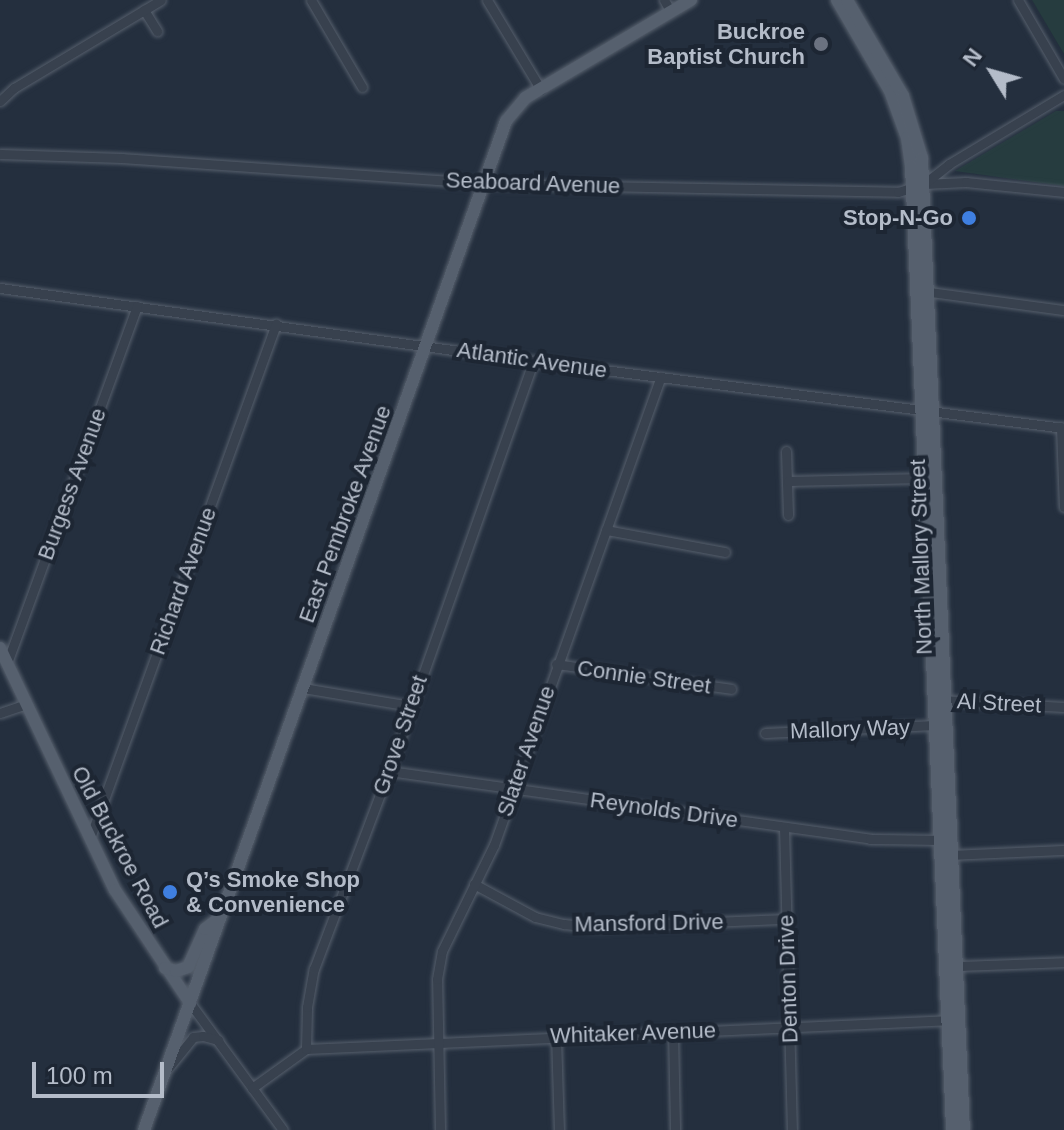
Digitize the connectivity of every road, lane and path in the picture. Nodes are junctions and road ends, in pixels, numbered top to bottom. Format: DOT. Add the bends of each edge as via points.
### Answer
graph roads {
  1 [pos="161,0"];
  2 [pos="311,0"];
  3 [pos="487,0"];
  4 [pos="691,0"];
  5 [pos="837,0"];
  6 [pos="847,0"];
  7 [pos="1018,0"];
  8 [pos="668,6"];
  9 [pos="144,10"];
  10 [pos="157,31"];
  11 [pos="1064,79"];
  12 [pos="362,87"];
  13 [pos="541,90"];
  14 [pos="1064,95"];
  15 [pos="0,101"];
  16 [pos="0,154"];
  17 [pos="484,183"];
  18 [pos="918,186"];
  19 [pos="1064,192"];
  20 [pos="0,288"];
  21 [pos="930,292"];
  22 [pos="137,306"];
  23 [pos="1064,310"];
  24 [pos="276,324"];
  25 [pos="426,345"];
  26 [pos="533,361"];
  27 [pos="661,377"];
  28 [pos="928,410"];
  29 [pos="1062,427"];
  30 [pos="786,451"];
  31 [pos="924,478"];
  32 [pos="788,481"];
  33 [pos="1064,507"];
  34 [pos="788,515"];
  35 [pos="606,530"];
  36 [pos="725,552"];
  37 [pos="0,648"];
  38 [pos="7,663"];
  39 [pos="556,664"];
  40 [pos="303,688"];
  41 [pos="731,689"];
  42 [pos="941,700"];
  43 [pos="26,704"];
  44 [pos="410,706"];
  45 [pos="1064,707"];
  46 [pos="0,713"];
  47 [pos="935,725"];
  48 [pos="765,733"];
  49 [pos="389,771"];
  50 [pos="512,788"];
  51 [pos="784,827"];
  52 [pos="90,838"];
  53 [pos="940,840"];
  54 [pos="1064,850"];
  55 [pos="947,855"];
  56 [pos="474,884"];
  57 [pos="219,918"];
  58 [pos="786,919"];
  59 [pos="1064,962"];
  60 [pos="957,966"];
  61 [pos="165,968"];
  62 [pos="190,1003"];
  63 [pos="954,1020"];
  64 [pos="789,1027"];
  65 [pos="673,1031"];
  66 [pos="556,1036"];
  67 [pos="218,1040"];
  68 [pos="437,1041"];
  69 [pos="306,1049"];
  70 [pos="166,1072"];
  71 [pos="252,1088"];
  72 [pos="144,1130"];
  73 [pos="283,1130"];
  74 [pos="440,1130"];
  75 [pos="559,1130"];
  76 [pos="675,1130"];
  77 [pos="792,1130"];
  78 [pos="952,1130"];
  79 [pos="964,1130"];
  1 -- 9 [label="street"];
  2 -- 12 [label="street"];
  3 -- 13 [label="street"];
  4 -- 8 [label="main road, East Pembroke Avenue"];
  5 -- 18 [label="main road, North Mallory Street" via="890,91"];
  6 -- 18 [label="main road, North Mallory Street" via="903,96 918,140"];
  7 -- 11 [label="street"];
  8 -- 13 [label="main road, East Pembroke Avenue"];
  9 -- 10 [label="street"];
  9 -- 15 [label="street"];
  13 -- 17 [label="main road, East Pembroke Avenue" via="510,114"];
  14 -- 18 [label="street"];
  16 -- 17 [label="street, Seaboard Avenue"];
  17 -- 18 [label="street, Seaboard Avenue" via="898,192"];
  17 -- 25 [label="main road, East Pembroke Avenue"];
  18 -- 19 [label="street, Seaboard Avenue" via="966,182"];
  18 -- 21 [label="main road, North Mallory Street"];
  18 -- 28 [label="main road, North Mallory Street"];
  20 -- 22 [label="street, Atlantic Avenue"];
  21 -- 23 [label="street"];
  21 -- 28 [label="main road, North Mallory Street"];
  22 -- 24 [label="street, Atlantic Avenue"];
  22 -- 38 [label="street, Burgess Avenue"];
  24 -- 25 [label="street, Atlantic Avenue"];
  24 -- 52 [label="street, Richard Avenue"];
  25 -- 26 [label="street, Atlantic Avenue"];
  25 -- 40 [label="main road, East Pembroke Avenue"];
  26 -- 27 [label="street, Atlantic Avenue"];
  26 -- 44 [label="street, Grove Street"];
  27 -- 28 [label="street, Atlantic Avenue"];
  27 -- 35 [label="street, Slater Avenue"];
  28 -- 29 [label="street, Atlantic Avenue"];
  28 -- 31 [label="main road, North Mallory Street"];
  28 -- 42 [label="main road, North Mallory Street"];
  29 -- 33 [label="street"];
  30 -- 32 [label="street"];
  31 -- 32 [label="street"];
  31 -- 42 [label="main road, North Mallory Street"];
  32 -- 34 [label="street"];
  35 -- 36 [label="street"];
  35 -- 39 [label="street, Slater Avenue"];
  37 -- 38 [label="main road, Old Buckroe Road"];
  38 -- 43 [label="main road, Old Buckroe Road"];
  39 -- 41 [label="street, Connie Street"];
  39 -- 50 [label="street, Slater Avenue"];
  40 -- 44 [label="street"];
  40 -- 57 [label="main road, East Pembroke Avenue"];
  42 -- 45 [label="street, Al Street"];
  42 -- 47 [label="main road, North Mallory Street"];
  42 -- 55 [label="main road, North Mallory Street"];
  43 -- 46 [label="street"];
  43 -- 52 [label="main road, Old Buckroe Road"];
  44 -- 49 [label="street, Grove Street"];
  47 -- 48 [label="street, Mallory Way"];
  47 -- 53 [label="main road, North Mallory Street"];
  49 -- 50 [label="street, Reynolds Drive"];
  49 -- 69 [label="street, Grove Street" via="314,969"];
  50 -- 51 [label="street, Reynolds Drive"];
  50 -- 56 [label="street, Slater Avenue" via="494,845"];
  51 -- 53 [label="street, Reynolds Drive" via="870,839"];
  51 -- 58 [label="street, Denton Drive"];
  52 -- 61 [label="main road, Old Buckroe Road" via="115,890"];
  53 -- 55 [label="main road, North Mallory Street"];
  54 -- 55 [label="street"];
  55 -- 60 [label="main road, North Mallory Street"];
  55 -- 63 [label="main road, North Mallory Street"];
  56 -- 58 [label="street, Mansford Drive" via="535,917 564,924"];
  56 -- 68 [label="street, Slater Avenue" via="442,951"];
  57 -- 61 [label="main road" via="205,929 188,967"];
  57 -- 62 [label="main road, East Pembroke Avenue"];
  58 -- 64 [label="street, Denton Drive"];
  59 -- 60 [label="street"];
  60 -- 63 [label="main road, North Mallory Street"];
  61 -- 62 [label="main road, Old Buckroe Road"];
  62 -- 67 [label="street, Old Buckroe Road"];
  62 -- 70 [label="main road, East Pembroke Avenue"];
  63 -- 64 [label="street, Whitaker Avenue"];
  63 -- 78 [label="main road, North Mallory Street"];
  63 -- 79 [label="main road, North Mallory Street"];
  64 -- 65 [label="street, Whitaker Avenue"];
  64 -- 77 [label="street, Denton Drive"];
  65 -- 66 [label="street, Whitaker Avenue"];
  65 -- 76 [label="street"];
  66 -- 68 [label="street, Whitaker Avenue"];
  66 -- 75 [label="street"];
  67 -- 70 [label="street" via="193,1037"];
  67 -- 71 [label="street, Old Buckroe Road"];
  68 -- 69 [label="street, Whitaker Avenue"];
  68 -- 74 [label="street, Slater Avenue"];
  69 -- 71 [label="street"];
  70 -- 72 [label="main road, East Pembroke Avenue"];
  71 -- 73 [label="street, Old Buckroe Road"];
}
